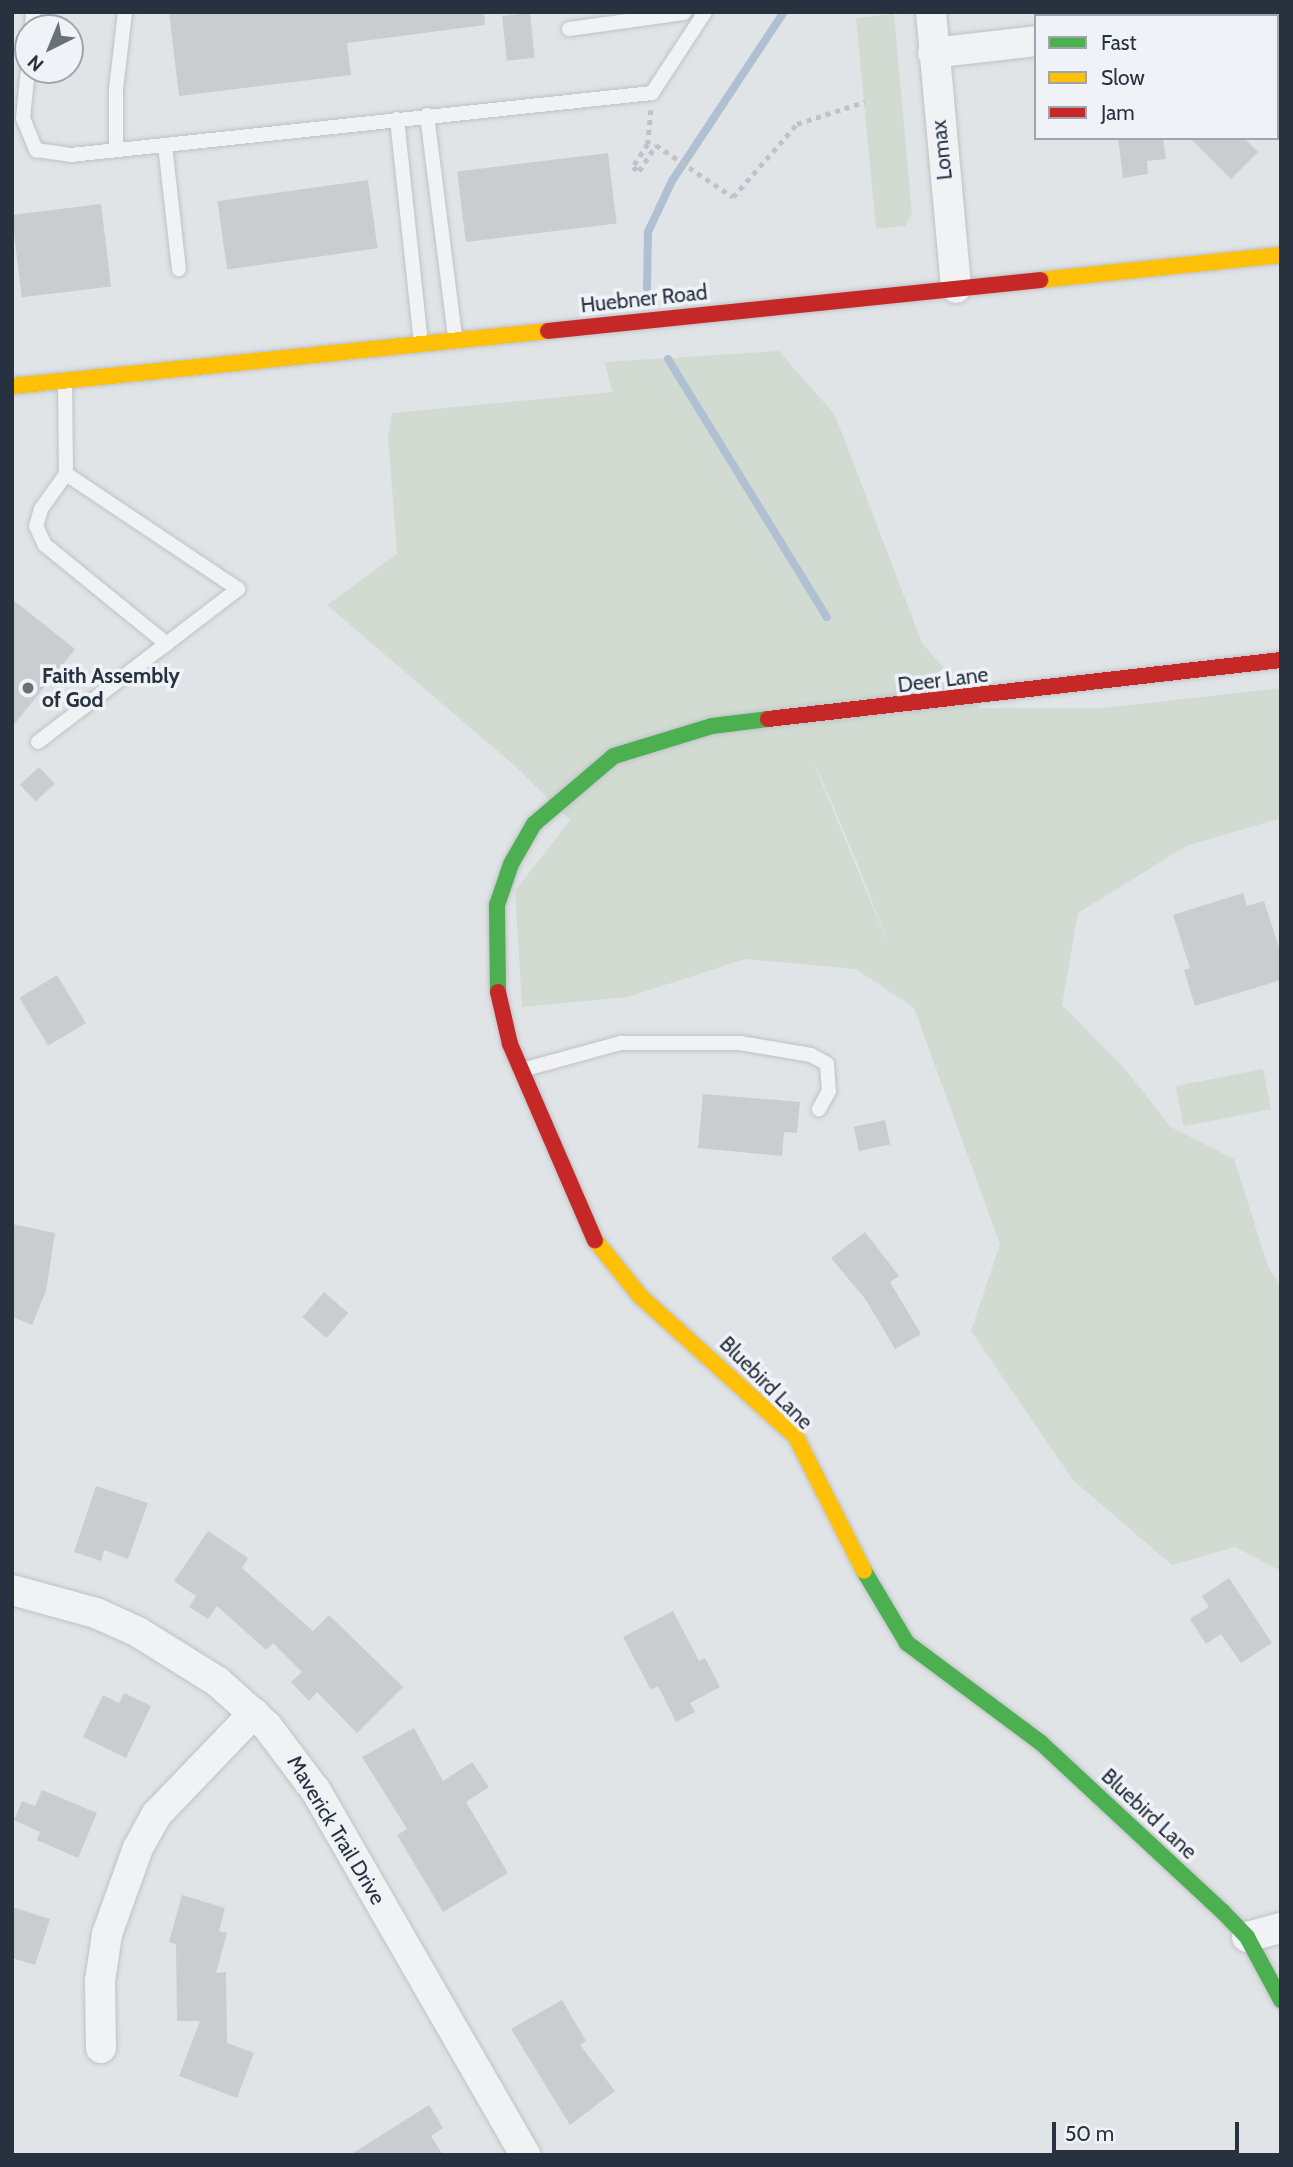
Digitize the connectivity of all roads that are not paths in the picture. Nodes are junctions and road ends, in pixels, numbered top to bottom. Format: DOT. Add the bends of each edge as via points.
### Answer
graph roads {
  1 [pos="125,12"];
  2 [pos="705,12"];
  3 [pos="931,12"];
  4 [pos="684,13"];
  5 [pos="569,29"];
  6 [pos="692,32"];
  7 [pos="1034,41"];
  8 [pos="933,53"];
  9 [pos="26,84"];
  10 [pos="427,115"];
  11 [pos="397,119"];
  12 [pos="165,145"];
  13 [pos="116,150"];
  14 [pos="1281,255"];
  15 [pos="179,269"];
  16 [pos="956,288"];
  17 [pos="455,340"];
  18 [pos="421,343"];
  19 [pos="65,380"];
  20 [pos="12,386"];
  21 [pos="66,474"];
  22 [pos="167,643"];
  23 [pos="1281,660"];
  24 [pos="38,742"];
  25 [pos="614,756"];
  26 [pos="521,1071"];
  27 [pos="818,1109"];
  28 [pos="12,1590"];
  29 [pos="254,1713"];
  30 [pos="1281,1928"];
  31 [pos="1247,1937"];
  32 [pos="1281,2000"];
  33 [pos="101,2048"];
  34 [pos="525,2155"];
  1 -- 13 [label="lane" via="116,89"];
  2 -- 6 [label="lane"];
  3 -- 8 [label="street, Lomax"];
  4 -- 5 [label="lane"];
  4 -- 6 [label="lane"];
  6 -- 10 [label="lane" via="652,93"];
  7 -- 8 [label="street"];
  8 -- 16 [label="street, Lomax"];
  9 -- 13 [label="lane" via="23,118 36,150 71,155"];
  10 -- 11 [label="lane"];
  10 -- 17 [label="lane"];
  11 -- 12 [label="lane"];
  11 -- 18 [label="lane"];
  12 -- 13 [label="lane"];
  12 -- 15 [label="lane"];
  14 -- 16 [label="street, Huebner Road"];
  16 -- 17 [label="street, Huebner Road"];
  17 -- 18 [label="street, Huebner Road"];
  18 -- 19 [label="street, Huebner Road"];
  19 -- 20 [label="street, Huebner Road"];
  19 -- 21 [label="lane"];
  21 -- 22 [label="lane" via="41,509 36,526 45,545"];
  21 -- 22 [label="lane" via="238,589"];
  22 -- 24 [label="lane"];
  23 -- 25 [label="street, Deer Lane" via="712,726"];
  25 -- 26 [label="street, Bluebird Lane" via="534,824 510,864 497,905 498,991"];
  26 -- 27 [label="lane" via="621,1043 740,1043 811,1055 827,1064 829,1091"];
  26 -- 31 [label="street, Bluebird Lane" via="601,1251 640,1296 796,1437 883,1609 907,1643 1040,1742"];
  28 -- 29 [label="street, Maverick Trail Drive" via="96,1613 138,1632 184,1659"];
  29 -- 33 [label="street" via="157,1814 138,1848 107,1934 100,1982"];
  29 -- 34 [label="street, Maverick Trail Drive" via="316,1791"];
  30 -- 31 [label="street"];
  31 -- 32 [label="street, Bluebird Lane"];
}
